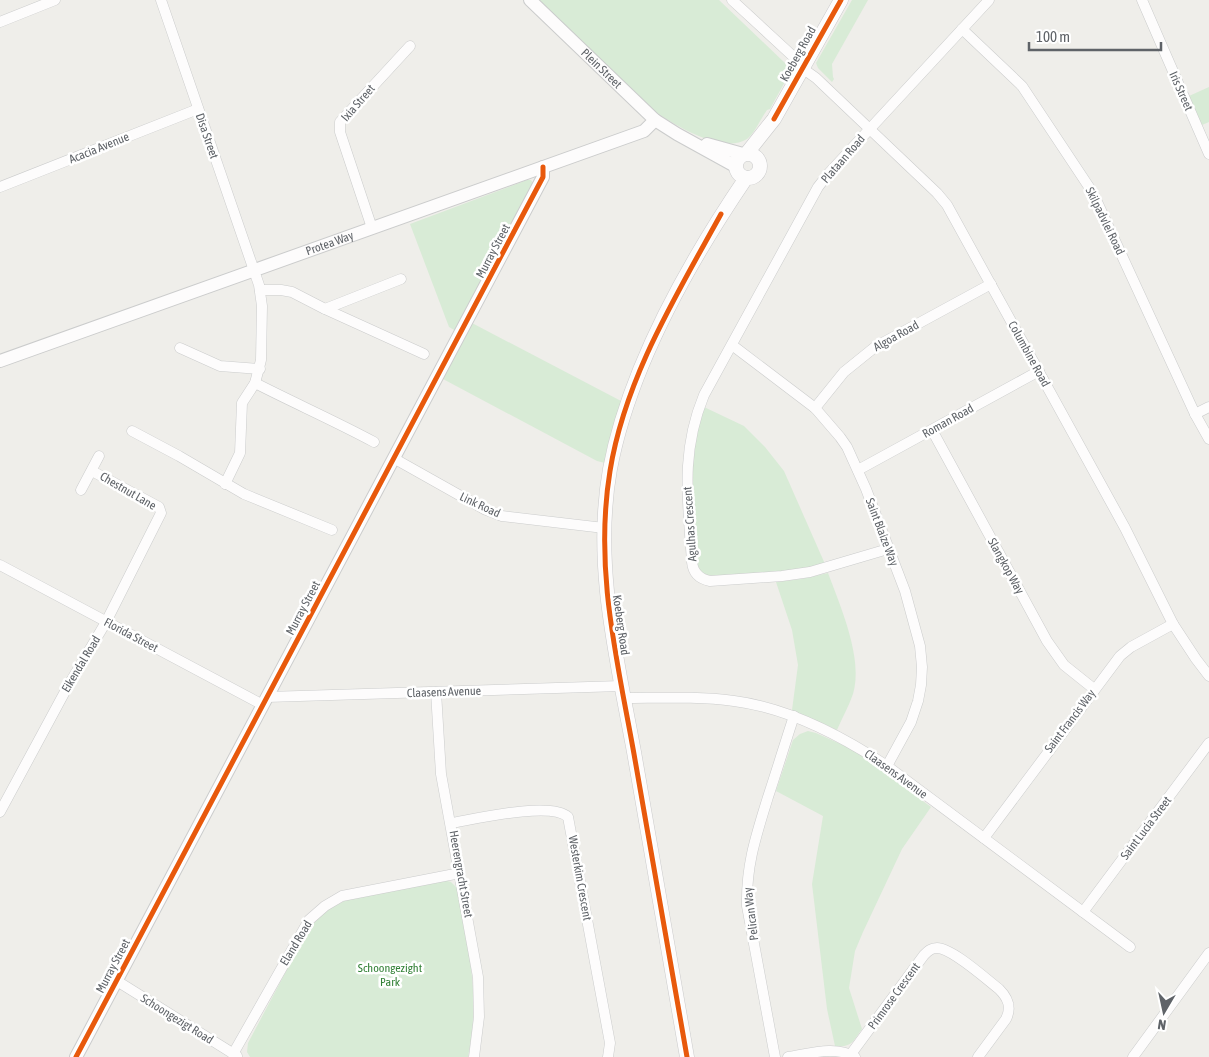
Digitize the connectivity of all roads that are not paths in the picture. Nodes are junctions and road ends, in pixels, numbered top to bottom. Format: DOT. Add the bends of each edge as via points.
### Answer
graph roads {
  1 [pos="55,0"];
  2 [pos="162,0"];
  3 [pos="530,0"];
  4 [pos="732,0"];
  5 [pos="840,0"];
  6 [pos="989,0"];
  7 [pos="1142,0"];
  8 [pos="0,22"];
  9 [pos="962,29"];
  10 [pos="410,46"];
  11 [pos="802,68"];
  12 [pos="198,109"];
  13 [pos="656,120"];
  14 [pos="870,128"];
  15 [pos="676,134"];
  16 [pos="1209,154"];
  17 [pos="749,156"];
  18 [pos="542,168"];
  19 [pos="740,172"];
  20 [pos="0,187"];
  21 [pos="372,228"];
  22 [pos="253,271"];
  23 [pos="401,279"];
  24 [pos="991,284"];
  25 [pos="260,290"];
  26 [pos="325,309"];
  27 [pos="732,345"];
  28 [pos="180,348"];
  29 [pos="424,354"];
  30 [pos="0,361"];
  31 [pos="260,369"];
  32 [pos="1038,371"];
  33 [pos="255,383"];
  34 [pos="1209,407"];
  35 [pos="815,408"];
  36 [pos="1195,414"];
  37 [pos="932,430"];
  38 [pos="132,431"];
  39 [pos="1209,439"];
  40 [pos="374,442"];
  41 [pos="99,456"];
  42 [pos="395,459"];
  43 [pos="858,470"];
  44 [pos="92,471"];
  45 [pos="225,484"];
  46 [pos="81,490"];
  47 [pos="160,515"];
  48 [pos="604,528"];
  49 [pos="332,530"];
  50 [pos="888,549"];
  51 [pos="0,566"];
  52 [pos="106,622"];
  53 [pos="1173,624"];
  54 [pos="1209,676"];
  55 [pos="1094,689"];
  56 [pos="436,692"];
  57 [pos="622,692"];
  58 [pos="265,701"];
  59 [pos="794,716"];
  60 [pos="1209,743"];
  61 [pos="888,766"];
  62 [pos="0,812"];
  63 [pos="452,823"];
  64 [pos="984,838"];
  65 [pos="460,873"];
  66 [pos="1083,912"];
  67 [pos="1130,947"];
  68 [pos="1209,953"];
  69 [pos="117,981"];
  70 [pos="236,1056"];
  71 [pos="853,1056"];
  72 [pos="76,1057"];
  73 [pos="474,1057"];
  74 [pos="608,1057"];
  75 [pos="687,1057"];
  76 [pos="775,1057"];
  77 [pos="788,1057"];
  78 [pos="978,1057"];
  79 [pos="1133,1057"];
  1 -- 8 [label="street"];
  2 -- 12 [label="street, Disa Street"];
  3 -- 13 [label="street, Plein Street"];
  4 -- 11 [label="street, Columbine Road"];
  5 -- 11 [label="main road, Koeberg Road"];
  6 -- 9 [label="street, Plataan Road"];
  7 -- 16 [label="street, Iris Street"];
  9 -- 14 [label="street, Plataan Road"];
  9 -- 36 [label="street, Skilpadvlei Road" via="1022,86 1093,193"];
  10 -- 21 [label="street, Ixia Street" via="340,122 340,132"];
  11 -- 14 [label="street, Columbine Road"];
  11 -- 17 [label="main road, Koeberg Road"];
  12 -- 20 [label="street, Acacia Avenue"];
  12 -- 22 [label="street, Disa Street"];
  13 -- 15 [label="street, Plein Street"];
  13 -- 18 [label="street, Protea Way" via="644,131"];
  14 -- 24 [label="street, Columbine Road" via="937,192"];
  14 -- 27 [label="street, Plataan Road" via="818,187"];
  15 -- 17 [label="street, Plein Street"];
  15 -- 19 [label="street, Plein Street"];
  17 -- 19 [label="main road" via="737,159"];
  17 -- 19 [label="main road" via="760,165 758,172 754,176"];
  18 -- 21 [label="street, Protea Way"];
  18 -- 42 [label="street, Murray Street" via="543,177"];
  19 -- 48 [label="main road, Koeberg Road" via="641,367 616,442"];
  21 -- 22 [label="street, Protea Way"];
  22 -- 25 [label="street, Disa Street"];
  22 -- 30 [label="street, Protea Way"];
  23 -- 26 [label="street"];
  24 -- 32 [label="street, Columbine Road"];
  24 -- 35 [label="street, Algoa Road" via="857,359"];
  25 -- 26 [label="street" via="292,292"];
  25 -- 31 [label="street, Disa Street"];
  26 -- 29 [label="street"];
  27 -- 35 [label="street, Saint Blaize Way"];
  27 -- 50 [label="street, Agulhas Crescent" via="704,395 690,440 687,477 694,571 710,581 782,576 826,568"];
  28 -- 31 [label="street" via="220,366"];
  31 -- 33 [label="street, Disa Street"];
  32 -- 37 [label="street, Roman Road"];
  32 -- 53 [label="street, Columbine Road" via="1125,528"];
  33 -- 40 [label="street"];
  33 -- 45 [label="street, Disa Street" via="242,403 240,453"];
  34 -- 36 [label="street"];
  35 -- 43 [label="street, Saint Blaize Way" via="840,437"];
  36 -- 39 [label="street, Skilpadvlei Road"];
  37 -- 43 [label="street, Roman Road"];
  37 -- 55 [label="street, Slangkop Way" via="1047,641 1064,666"];
  38 -- 45 [label="street"];
  41 -- 44 [label="street"];
  42 -- 48 [label="street, Link Road" via="502,516"];
  42 -- 58 [label="street, Murray Street"];
  43 -- 50 [label="street, Saint Blaize Way"];
  44 -- 46 [label="street"];
  44 -- 47 [label="street, Chestnut Lane" via="159,507"];
  45 -- 49 [label="street"];
  47 -- 52 [label="street, Eikendal Road"];
  48 -- 57 [label="main road, Koeberg Road" via="605,579"];
  50 -- 61 [label="street, Saint Blaize Way" via="915,623 922,667 918,702"];
  51 -- 52 [label="street, Florida Street"];
  52 -- 58 [label="street, Florida Street"];
  52 -- 62 [label="street, Eikendal Road"];
  53 -- 54 [label="street, Columbine Road"];
  53 -- 55 [label="street, Saint Francis Way" via="1120,656"];
  55 -- 64 [label="street, Saint Francis Way"];
  56 -- 57 [label="street, Claasens Avenue"];
  56 -- 58 [label="street, Claasens Avenue"];
  56 -- 63 [label="street, Heerengracht Street" via="442,774"];
  57 -- 59 [label="street, Claasens Avenue" via="735,701"];
  57 -- 75 [label="main road, Koeberg Road"];
  58 -- 69 [label="street, Murray Street"];
  59 -- 61 [label="street, Claasens Avenue" via="857,746"];
  59 -- 76 [label="street, Pelican Way" via="748,868 748,906"];
  60 -- 66 [label="street, Saint Lucia Street"];
  61 -- 64 [label="street, Claasens Avenue"];
  63 -- 65 [label="street, Heerengracht Street"];
  63 -- 74 [label="street, Westerkim Crescent" via="538,810 552,810 568,817 610,1044"];
  64 -- 66 [label="street, Claasens Avenue"];
  65 -- 70 [label="street, Eland Road" via="342,896 316,912 302,931"];
  65 -- 73 [label="street, Heerengracht Street" via="478,977 479,1017"];
  66 -- 67 [label="street, Claasens Avenue"];
  68 -- 79 [label="street"];
  69 -- 70 [label="street, Schoongezigt Road"];
  69 -- 72 [label="street, Murray Street"];
  71 -- 77 [label="street, Primrose Crescent" via="829,1050"];
  71 -- 78 [label="street, Primrose Crescent" via="924,955 937,948 952,953 1006,995 1009,1013"];
}
